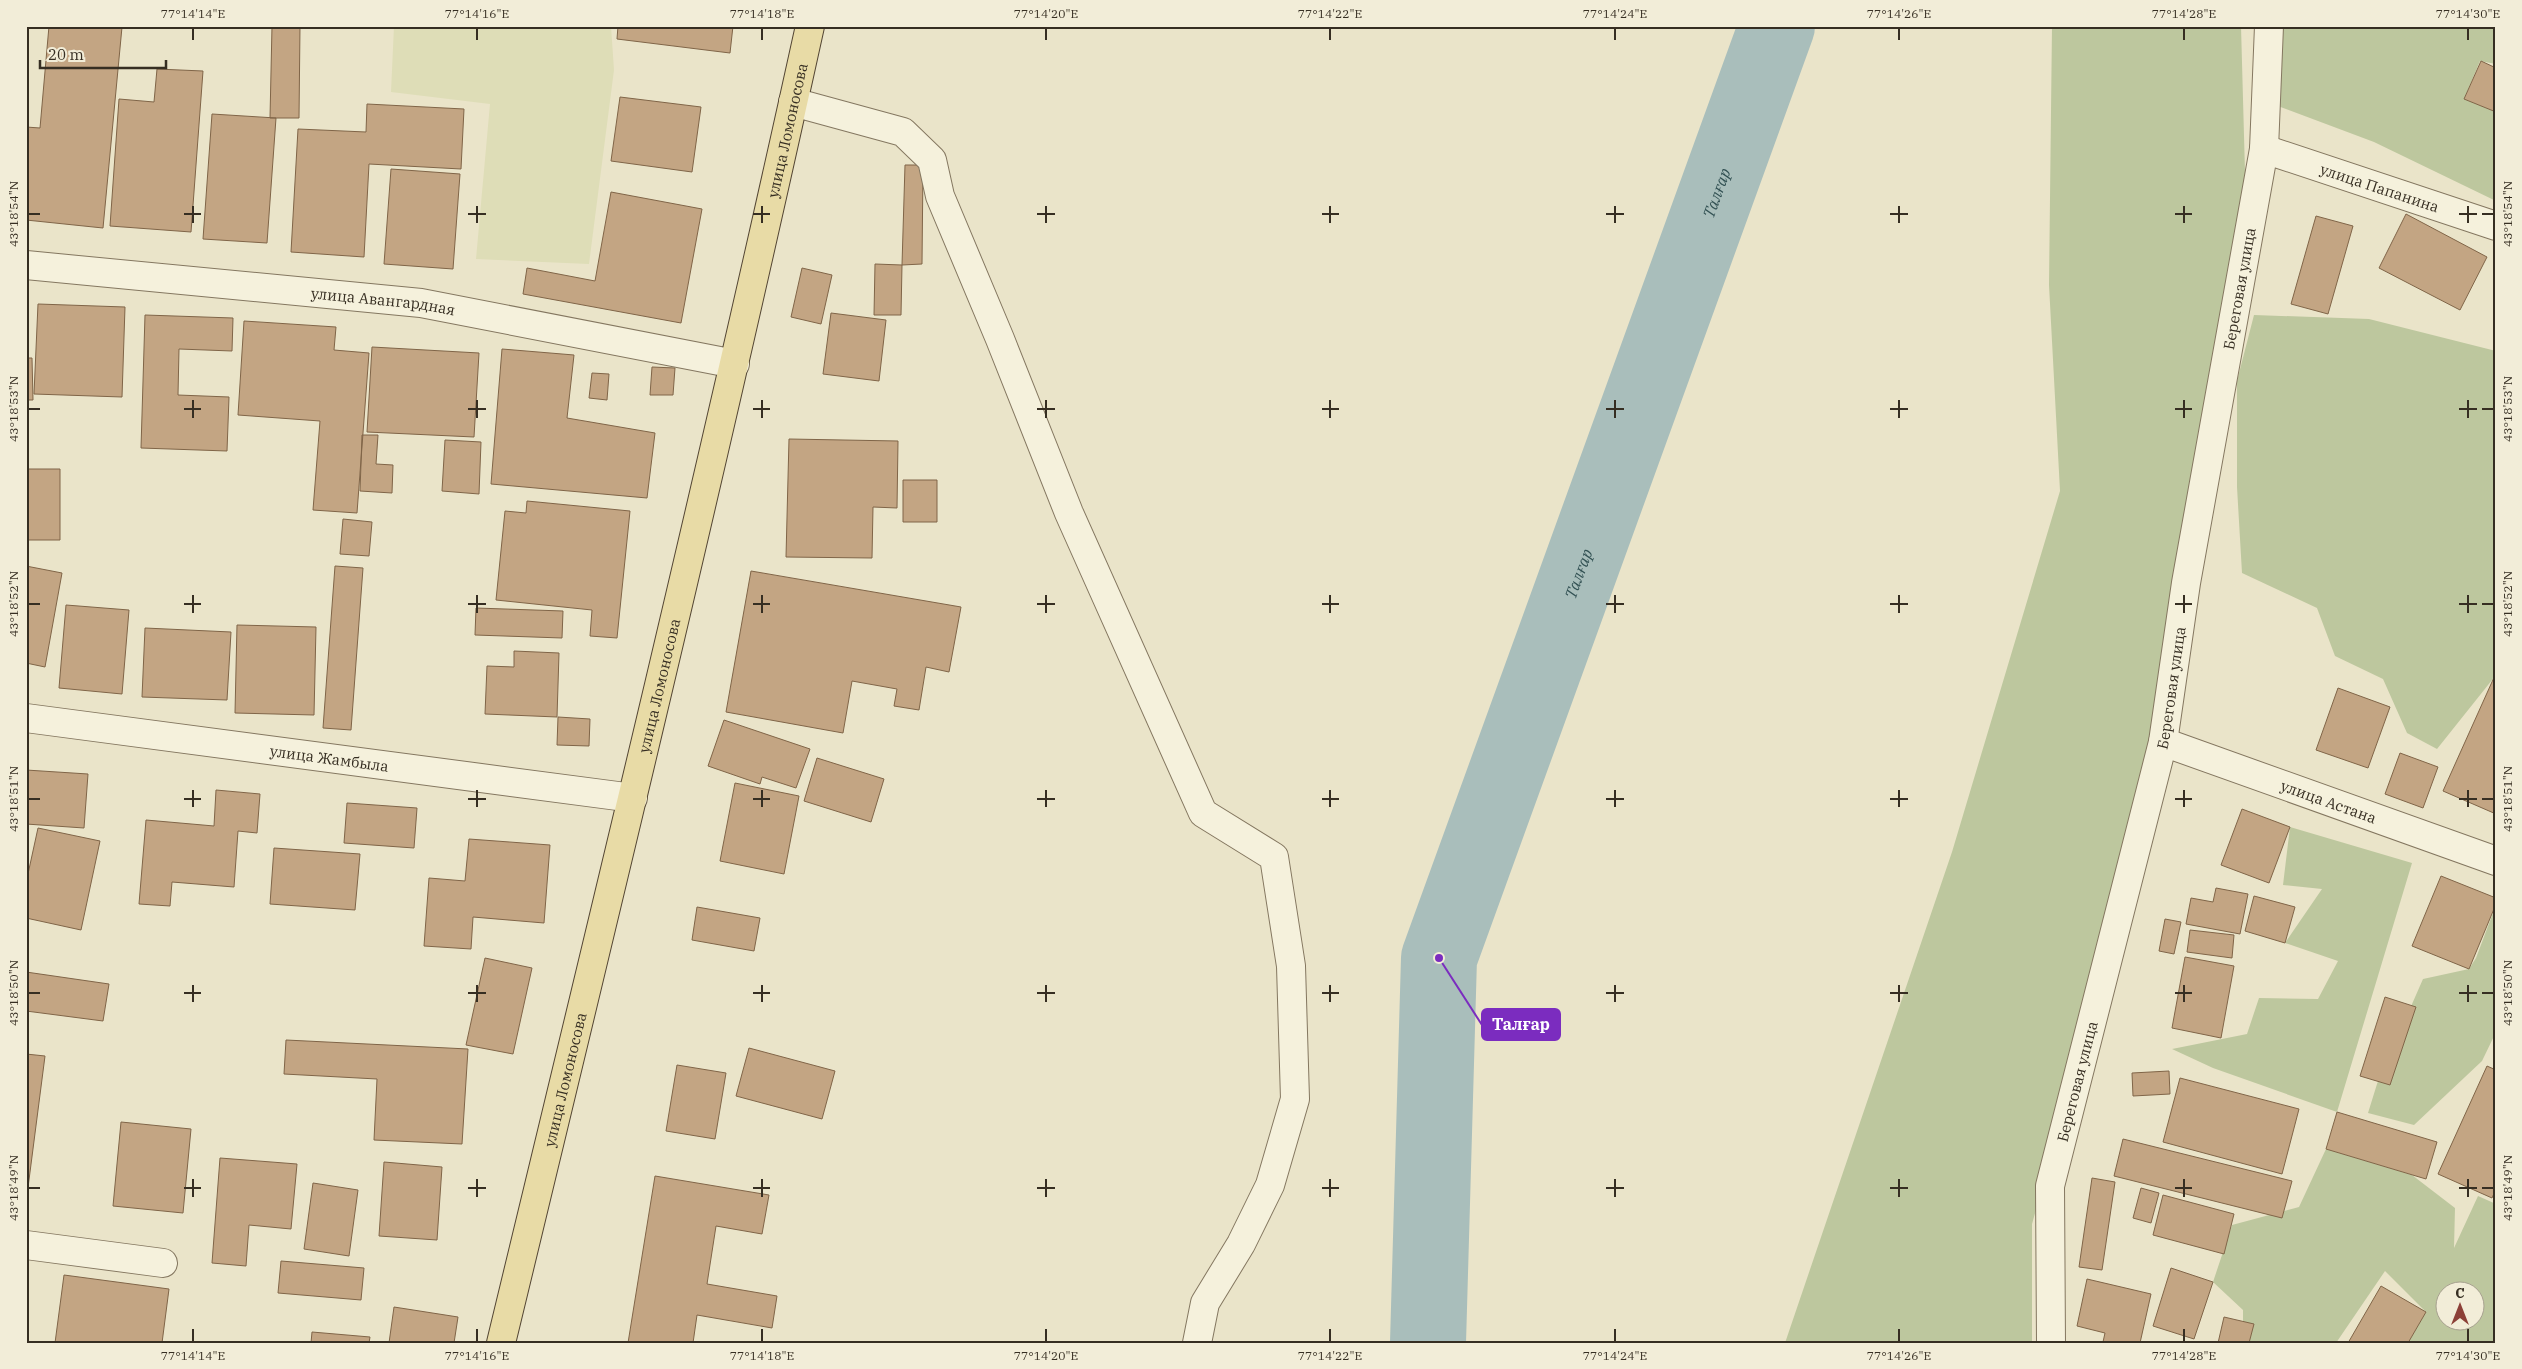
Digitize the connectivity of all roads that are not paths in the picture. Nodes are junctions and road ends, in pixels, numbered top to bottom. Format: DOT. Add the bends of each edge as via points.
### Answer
graph roads {
  1 [pos="810,26"];
  2 [pos="2269,26"];
  3 [pos="793,102"];
  4 [pos="2264,148"];
  5 [pos="2496,226"];
  6 [pos="26,265"];
  7 [pos="735,364"];
  8 [pos="26,718"];
  9 [pos="2163,742"];
  10 [pos="633,798"];
  11 [pos="2496,861"];
  12 [pos="26,1245"];
  13 [pos="163,1263"];
  14 [pos="501,1343"];
  15 [pos="1197,1343"];
  16 [pos="2051,1343"];
  1 -- 3 [label="main road, улица Ломоносова"];
  2 -- 4 [label="street, Береговая улица"];
  3 -- 7 [label="main road, улица Ломоносова"];
  3 -- 15 [label="street" via="903,132 932,160 940,196 1069,513 1203,812 1274,857 1291,966 1295,1099 1270,1185 1241,1244 1205,1303"];
  4 -- 5 [label="street, улица Папанина"];
  4 -- 9 [label="street, Береговая улица" via="2186,582"];
  6 -- 7 [label="street, улица Авангардная" via="421,303"];
  7 -- 10 [label="main road, улица Ломоносова"];
  8 -- 10 [label="street, улица Жамбыла"];
  9 -- 11 [label="street, улица Астана"];
  9 -- 16 [label="street, Береговая улица" via="2050,1186"];
  10 -- 14 [label="main road, улица Ломоносова"];
  12 -- 13 [label="street"];
}
